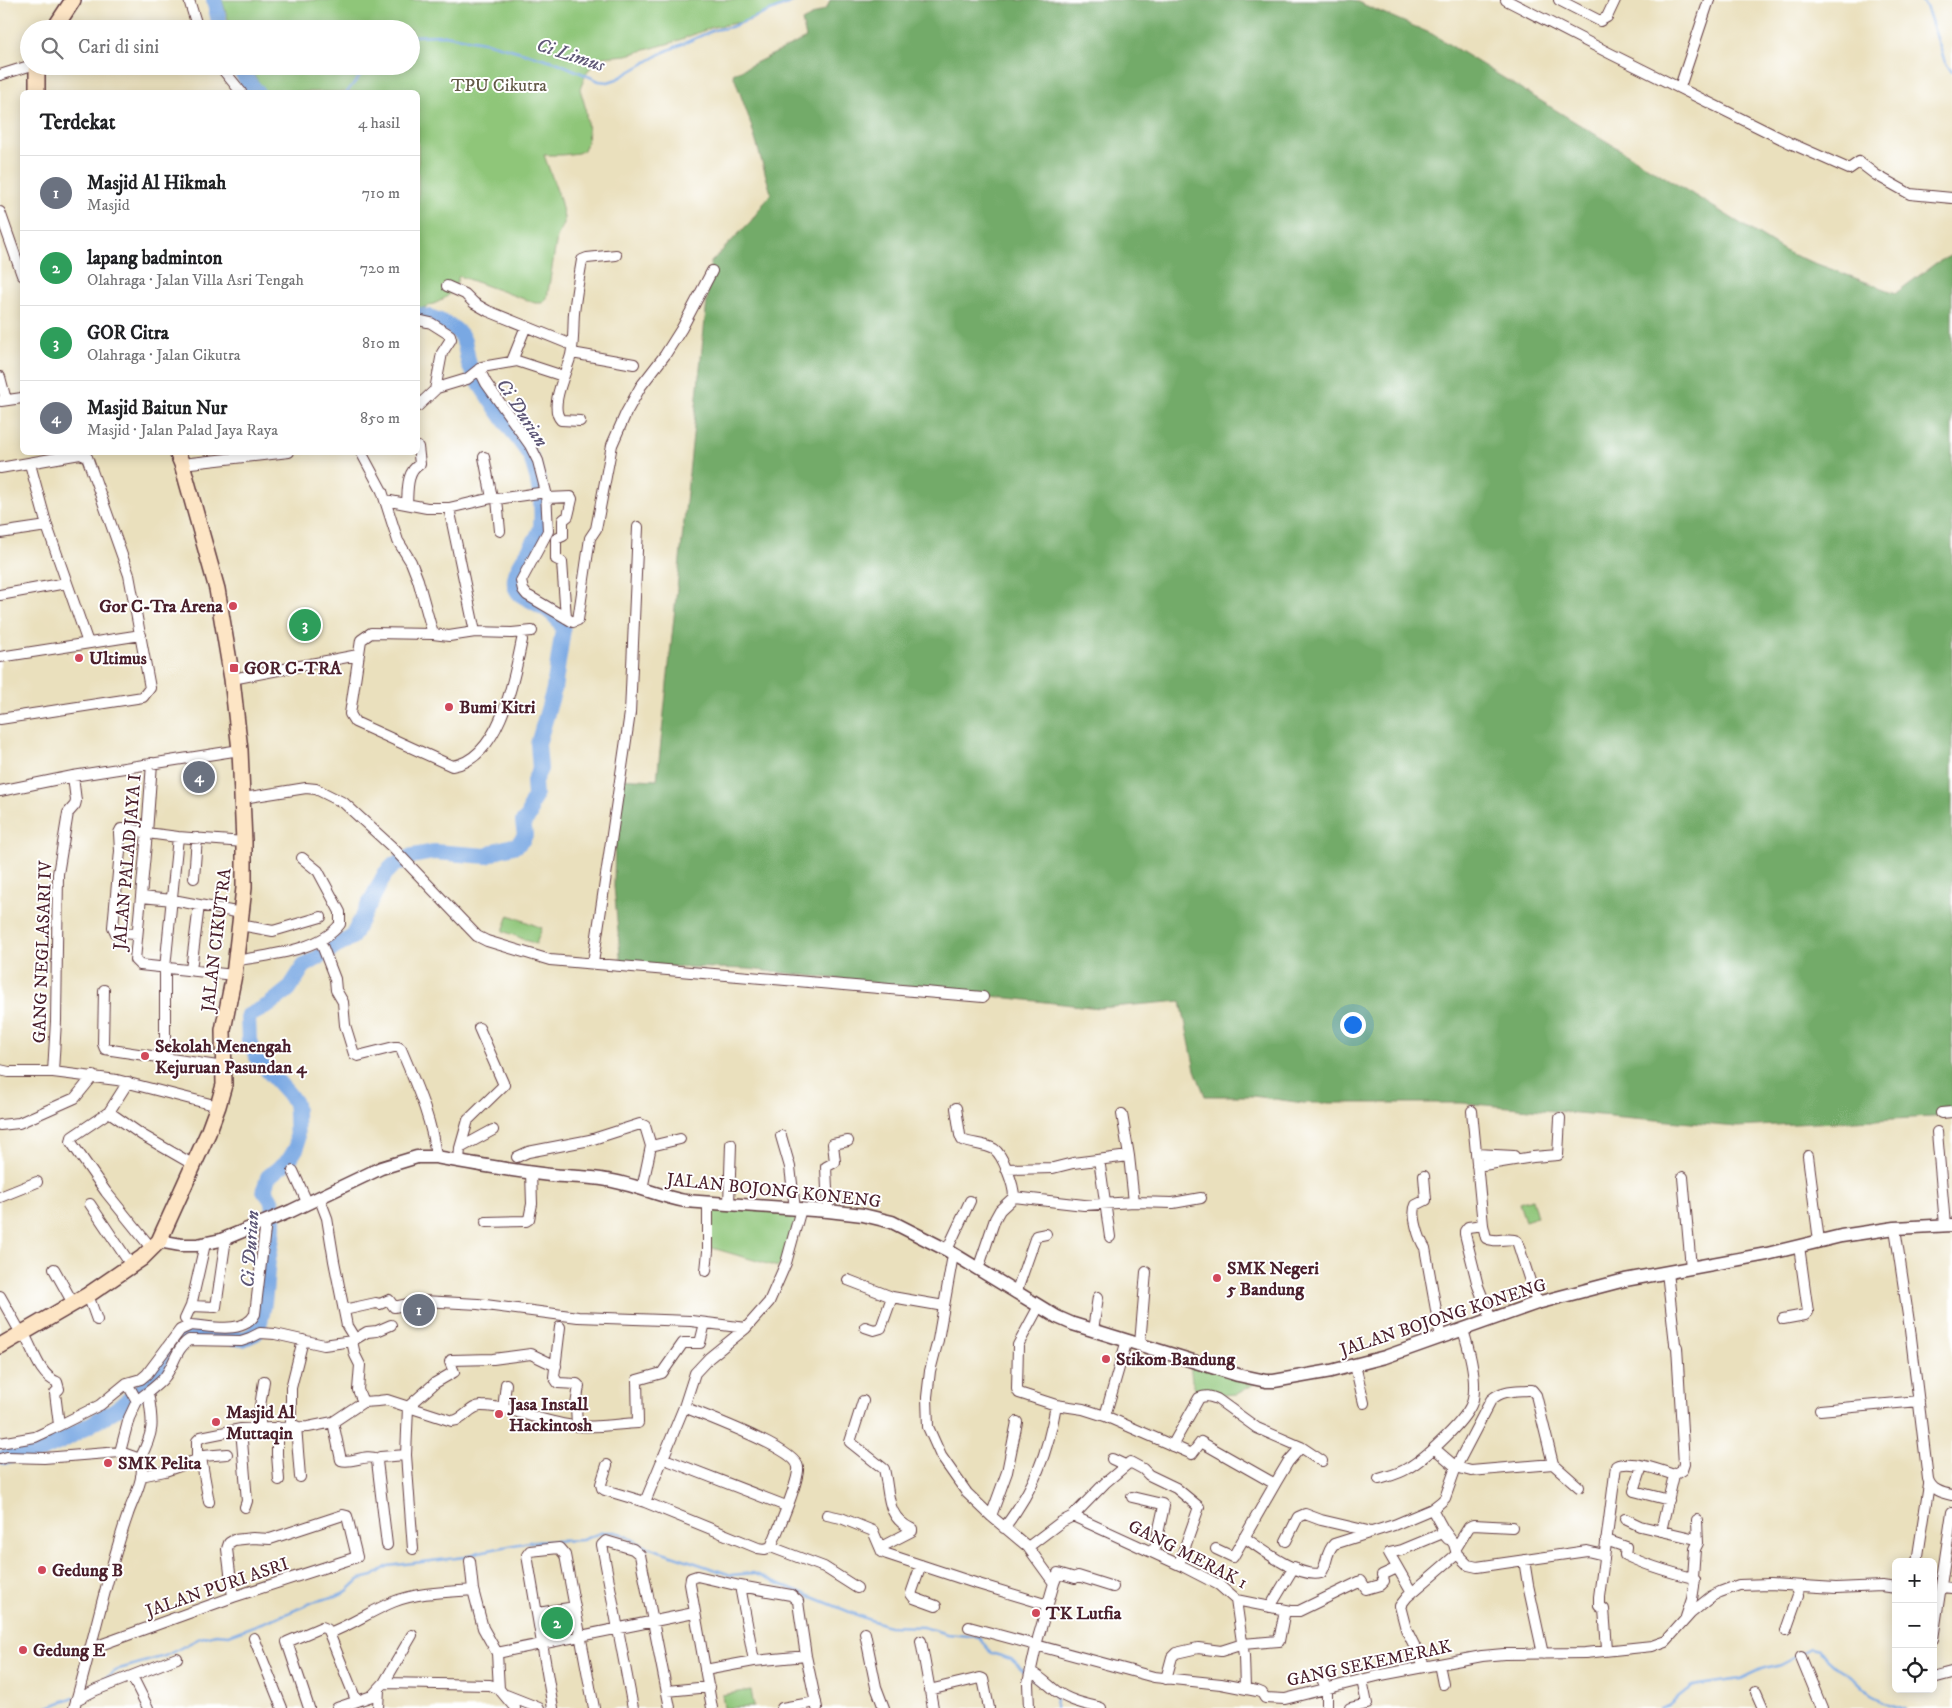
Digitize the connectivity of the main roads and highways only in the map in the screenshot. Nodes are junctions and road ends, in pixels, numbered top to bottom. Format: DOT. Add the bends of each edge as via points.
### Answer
graph roads {
  1 [pos="73,0"];
  2 [pos="60,20"];
  3 [pos="37,75"];
  4 [pos="37,90"];
  5 [pos="179,458"];
  6 [pos="0,1346"];
  1 -- 2 [label="main road"];
  3 -- 4 [label="main road"];
  5 -- 6 [label="main road, JALAN CIKUTRA" via="217,589 240,750 244,888 224,1030 224,1085 194,1165 155,1245 74,1305"];
}
